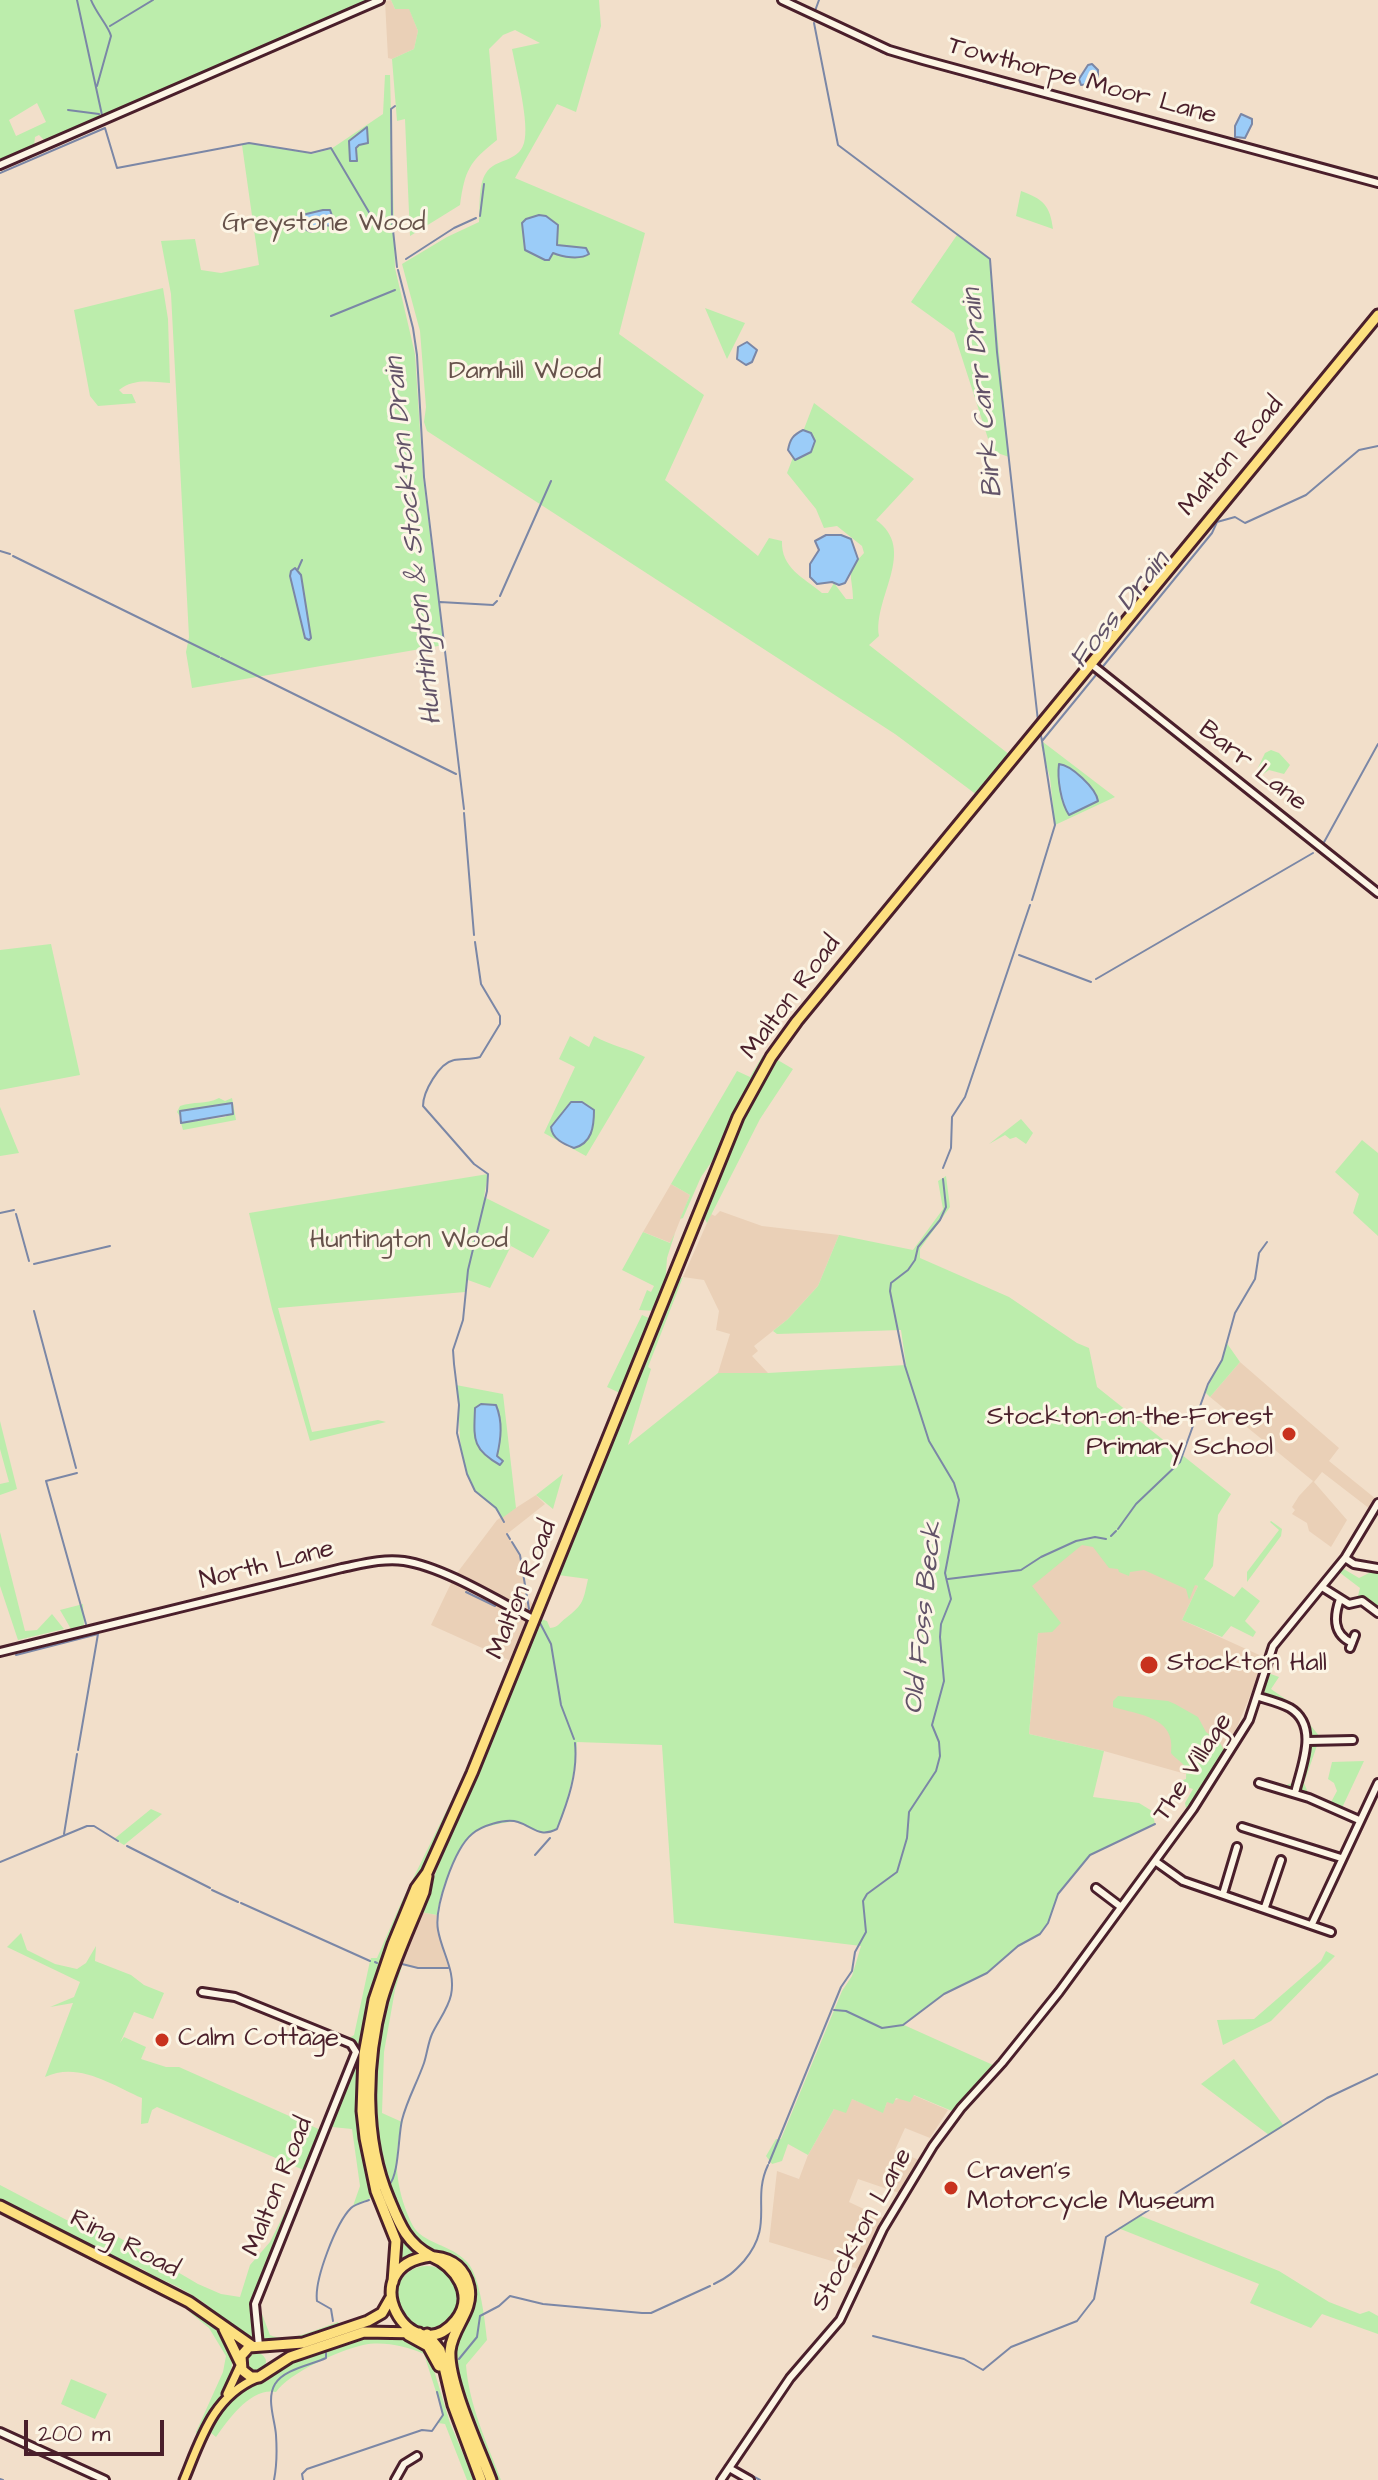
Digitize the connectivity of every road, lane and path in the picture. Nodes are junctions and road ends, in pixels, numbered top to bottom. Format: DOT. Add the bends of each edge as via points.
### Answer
graph roads {
  1 [pos="380,0"];
  2 [pos="782,0"];
  3 [pos="0,165"];
  4 [pos="1378,183"];
  5 [pos="1378,315"];
  6 [pos="1093,666"];
  7 [pos="1378,893"];
  8 [pos="1378,1503"];
  9 [pos="1369,1519"];
  10 [pos="1378,1525"];
  11 [pos="1345,1558"];
  12 [pos="1378,1568"];
  13 [pos="1322,1587"];
  14 [pos="1340,1599"];
  15 [pos="1378,1613"];
  16 [pos="535,1620"];
  17 [pos="1355,1635"];
  18 [pos="0,1652"];
  19 [pos="1259,1697"];
  20 [pos="1353,1740"];
  21 [pos="1308,1741"];
  22 [pos="1259,1783"];
  23 [pos="1378,1783"];
  24 [pos="1295,1793"];
  25 [pos="1359,1820"];
  26 [pos="1242,1827"];
  27 [pos="1237,1847"];
  28 [pos="1341,1858"];
  29 [pos="1281,1860"];
  30 [pos="1155,1861"];
  31 [pos="1096,1888"];
  32 [pos="1223,1894"];
  33 [pos="1121,1907"];
  34 [pos="1265,1907"];
  35 [pos="1312,1924"];
  36 [pos="1331,1932"];
  37 [pos="1077,1967"];
  38 [pos="202,1992"];
  39 [pos="368,2054"];
  40 [pos="0,2206"];
  41 [pos="433,2257"];
  42 [pos="394,2277"];
  43 [pos="390,2299"];
  44 [pos="351,2327"];
  45 [pos="224,2329"];
  46 [pos="403,2333"];
  47 [pos="423,2333"];
  48 [pos="257,2346"];
  49 [pos="240,2364"];
  50 [pos="270,2369"];
  51 [pos="444,2376"];
  52 [pos="259,2377"];
  53 [pos="226,2396"];
  54 [pos="0,2432"];
  55 [pos="417,2456"];
  56 [pos="729,2468"];
  57 [pos="105,2480"];
  58 [pos="184,2480"];
  59 [pos="395,2480"];
  60 [pos="481,2480"];
  61 [pos="491,2480"];
  62 [pos="721,2480"];
  63 [pos="750,2480"];
  1 -- 3 [label="street"];
  2 -- 4 [label="street, Towthorpe Moor Lane" via="889,50"];
  5 -- 6 [label="highway, Malton Road"];
  6 -- 7 [label="street, Barr Lane"];
  6 -- 16 [label="highway, Malton Road" via="797,1021 755,1083"];
  8 -- 9 [label="street, The Village"];
  9 -- 10 [label="street"];
  9 -- 11 [label="street, The Village"];
  11 -- 12 [label="street"];
  11 -- 13 [label="street, The Village"];
  13 -- 14 [label="street"];
  13 -- 19 [label="street, The Village" via="1273,1646"];
  14 -- 15 [label="street" via="1349,1604 1362,1601"];
  14 -- 17 [label="street" via="1334,1612 1337,1629 1351,1646"];
  16 -- 18 [label="street, North Lane" via="427,1566 386,1560"];
  16 -- 39 [label="highway, Malton Road" via="427,1873"];
  19 -- 21 [label="street" via="1296,1713"];
  19 -- 30 [label="street, The Village" via="1232,1750"];
  20 -- 21 [label="street"];
  21 -- 24 [label="street"];
  22 -- 24 [label="street"];
  23 -- 25 [label="street"];
  24 -- 25 [label="street"];
  25 -- 28 [label="street"];
  26 -- 28 [label="street"];
  27 -- 32 [label="street"];
  28 -- 35 [label="street"];
  29 -- 34 [label="street"];
  30 -- 32 [label="street" via="1183,1881"];
  30 -- 33 [label="street, The Village"];
  31 -- 33 [label="street"];
  32 -- 34 [label="street"];
  33 -- 37 [label="street, The Village"];
  34 -- 35 [label="street"];
  35 -- 36 [label="street"];
  37 -- 56 [label="street, Stockton Lane" via="941,2135 895,2208 840,2320 790,2378"];
  38 -- 48 [label="street, Malton Road" via="235,1997 355,2047 355,2060 255,2304"];
  39 -- 41 [label="highway" via="379,2171 405,2235"];
  39 -- 42 [label="highway" via="365,2138 371,2174 396,2241"];
  40 -- 45 [label="highway, Ring Road" via="189,2302"];
  41 -- 42 [label="highway" via="411,2262"];
  41 -- 47 [label="highway" via="459,2280 464,2304 453,2323 439,2332"];
  41 -- 61 [label="highway" via="457,2265 469,2284 468,2307 454,2335 450,2361"];
  42 -- 43 [label="highway"];
  42 -- 44 [label="highway" via="380,2305"];
  43 -- 44 [label="highway" via="382,2313"];
  43 -- 47 [label="highway" via="400,2321"];
  44 -- 48 [label="highway" via="303,2343"];
  45 -- 48 [label="highway, Ring Road"];
  45 -- 49 [label="highway, Ring Road"];
  46 -- 47 [label="highway"];
  46 -- 50 [label="highway" via="356,2334"];
  46 -- 51 [label="highway" via="428,2346"];
  47 -- 51 [label="highway" via="440,2350"];
  48 -- 49 [label="highway" via="242,2353"];
  48 -- 50 [label="highway" via="271,2356"];
  49 -- 52 [label="highway" via="245,2374"];
  49 -- 53 [label="main road"];
  50 -- 52 [label="highway"];
  51 -- 60 [label="highway"];
  52 -- 53 [label="main road"];
  53 -- 58 [label="main road"];
  54 -- 57 [label="street"];
  55 -- 59 [label="street" via="404,2464"];
  56 -- 62 [label="street, Stockton Lane"];
  56 -- 63 [label="street"];
}
